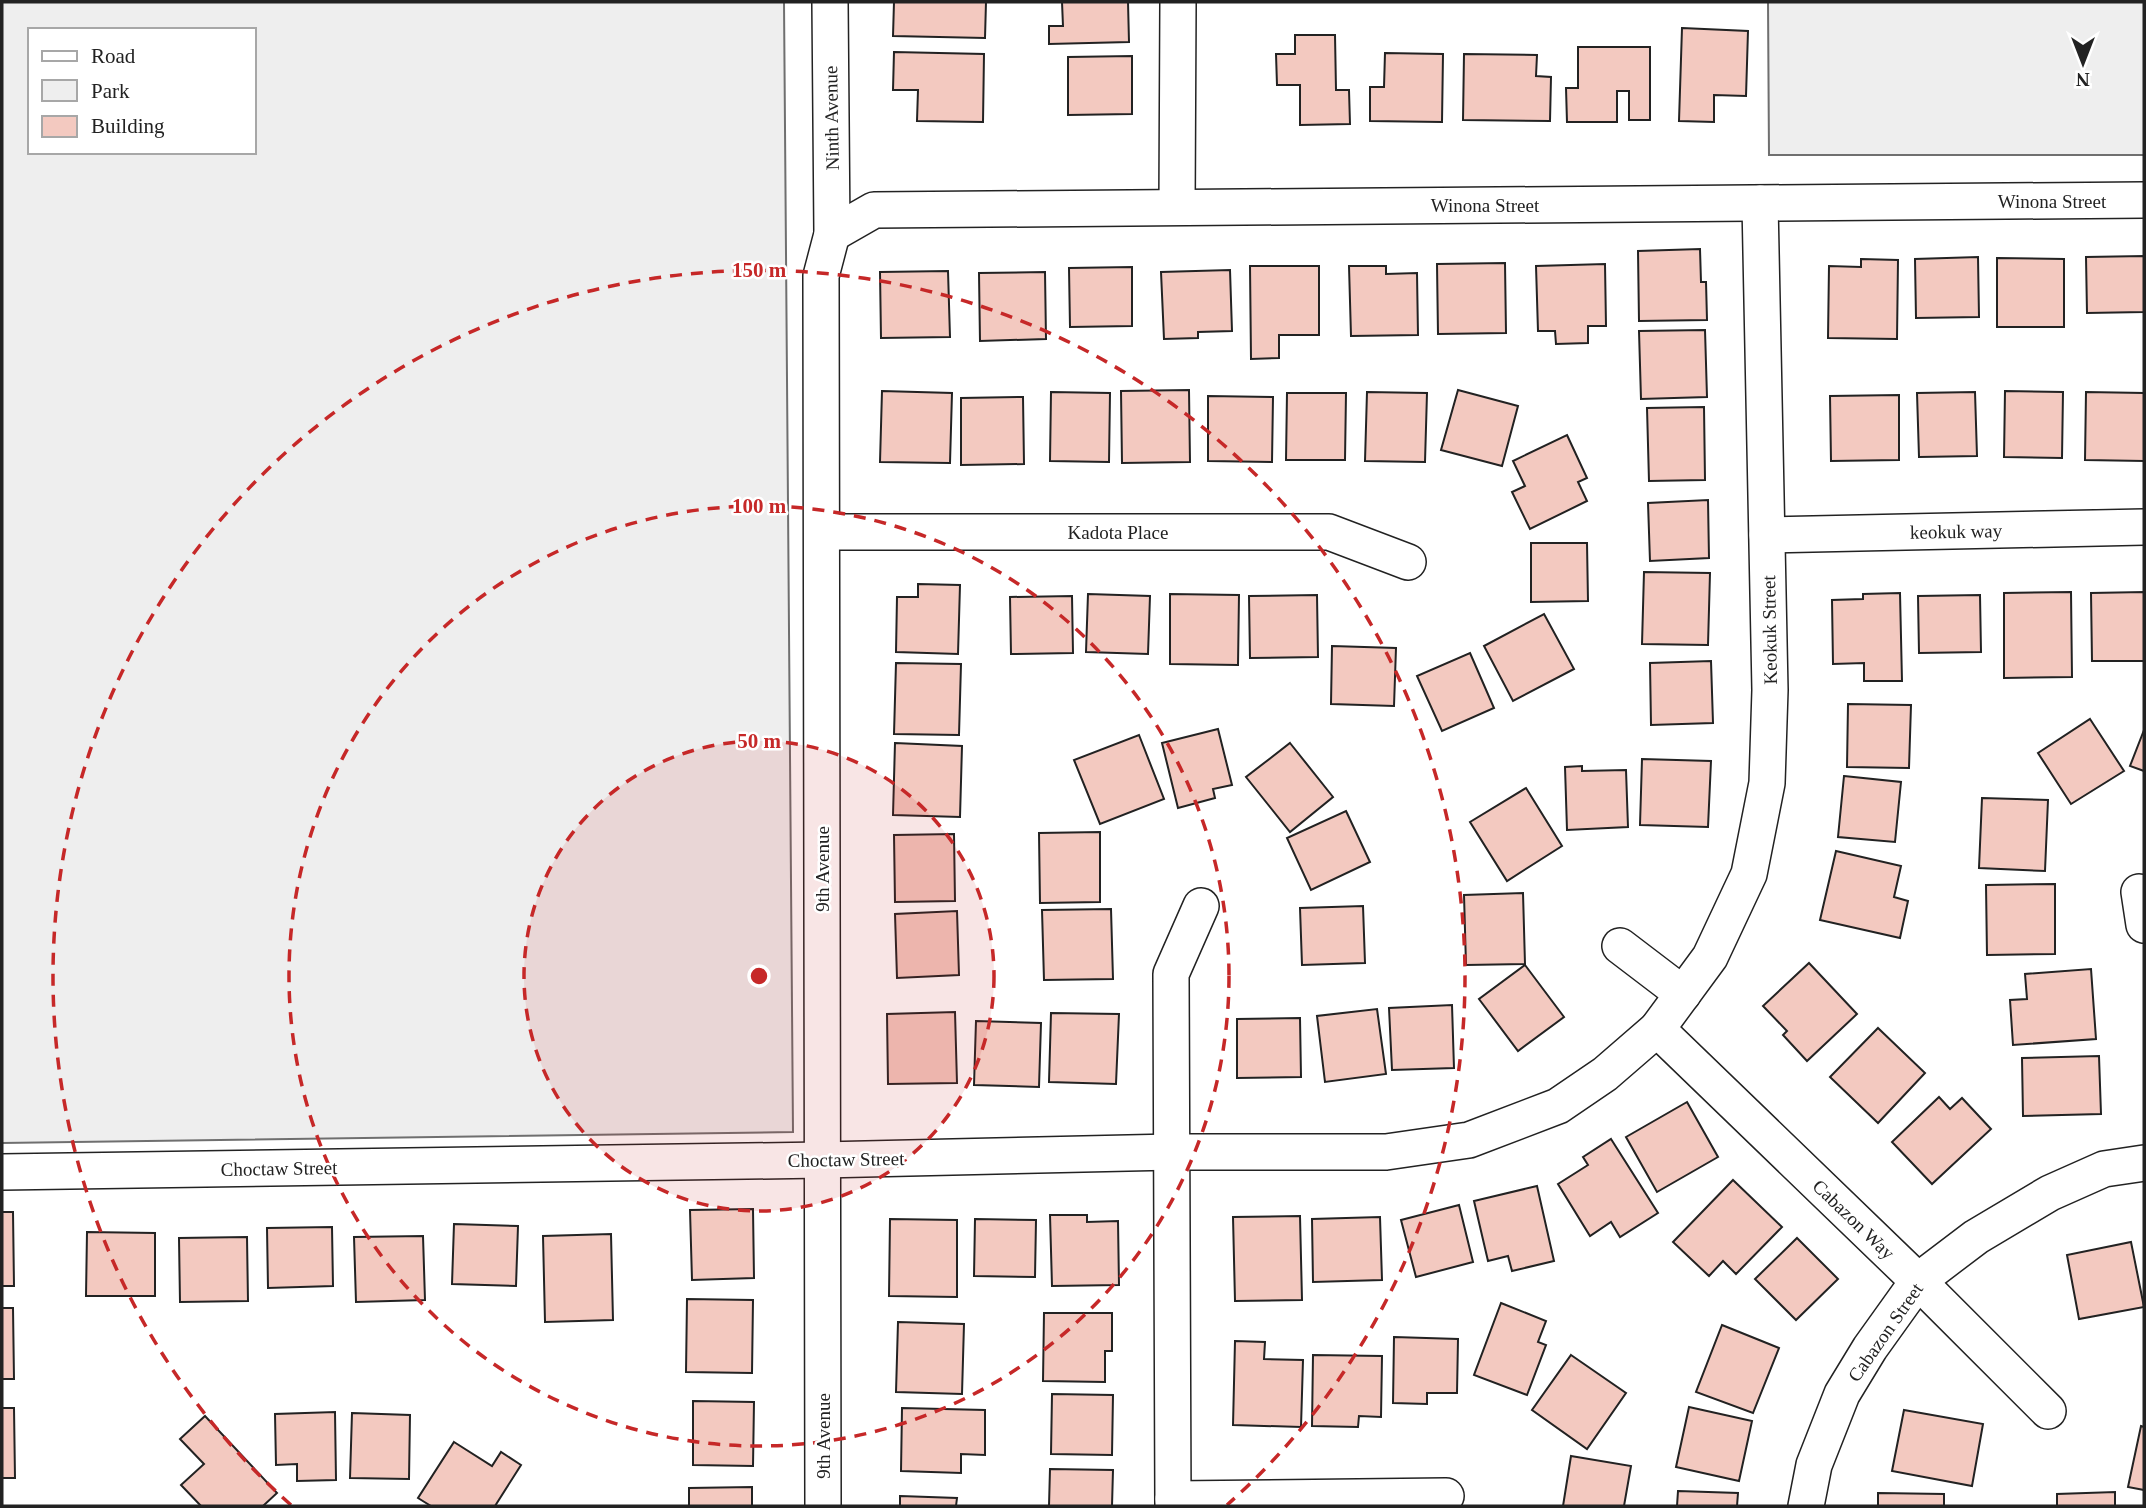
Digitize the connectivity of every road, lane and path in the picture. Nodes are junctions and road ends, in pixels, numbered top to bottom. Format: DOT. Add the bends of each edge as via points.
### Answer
graph roads {
  1 [pos="830,2"];
  2 [pos="1178,2"];
  3 [pos="2144,200"];
  4 [pos="1760,203"];
  5 [pos="1177,208"];
  6 [pos="832,234"];
  7 [pos="2144,527"];
  8 [pos="822,531"];
  9 [pos="1767,535"];
  10 [pos="1408,562"];
  11 [pos="1201,906"];
  12 [pos="1620,946"];
  13 [pos="1683,994"];
  14 [pos="1657,1029"];
  15 [pos="1172,1152"];
  16 [pos="822,1160"];
  17 [pos="2144,1163"];
  18 [pos="2,1172"];
  19 [pos="1917,1281"];
  20 [pos="2048,1411"];
  21 [pos="1446,1496"];
  22 [pos="1173,1503"];
  23 [pos="823,1506"];
  24 [pos="1806,1506"];
  1 -- 6 [label="street, Ninth Avenue"];
  2 -- 5 [label="street"];
  3 -- 4 [label="street, Winona Street"];
  4 -- 5 [label="street, Winona Street"];
  4 -- 9 [label="street, Keokuk Street"];
  5 -- 6 [label="street, Winona Street" via="874,209"];
  6 -- 8 [label="street, 9th Avenue" via="821,276"];
  7 -- 9 [label="street, keokuk way"];
  8 -- 10 [label="street, Kadota Place" via="1329,531"];
  8 -- 16 [label="street, 9th Avenue"];
  9 -- 13 [label="street, Keokuk Street" via="1767,783 1749,874 1710,957"];
  11 -- 15 [label="street" via="1171,974"];
  12 -- 13 [label="street"];
  13 -- 14 [label="street, Keokuk Street"];
  14 -- 15 [label="street, Choctaw Street" via="1605,1074 1558,1106 1469,1140 1386,1152"];
  14 -- 19 [label="street, Cabazon Way"];
  15 -- 16 [label="street, Choctaw Street"];
  15 -- 22 [label="street"];
  16 -- 18 [label="street, Choctaw Street"];
  16 -- 23 [label="street, 9th Avenue"];
  17 -- 19 [label="street, Cabazon Street" via="2104,1169 2050,1193 1976,1237"];
  19 -- 20 [label="street, Cabazon Way"];
  19 -- 24 [label="street, Cabazon Street" via="1842,1394 1814,1465"];
  21 -- 22 [label="street"];
}
